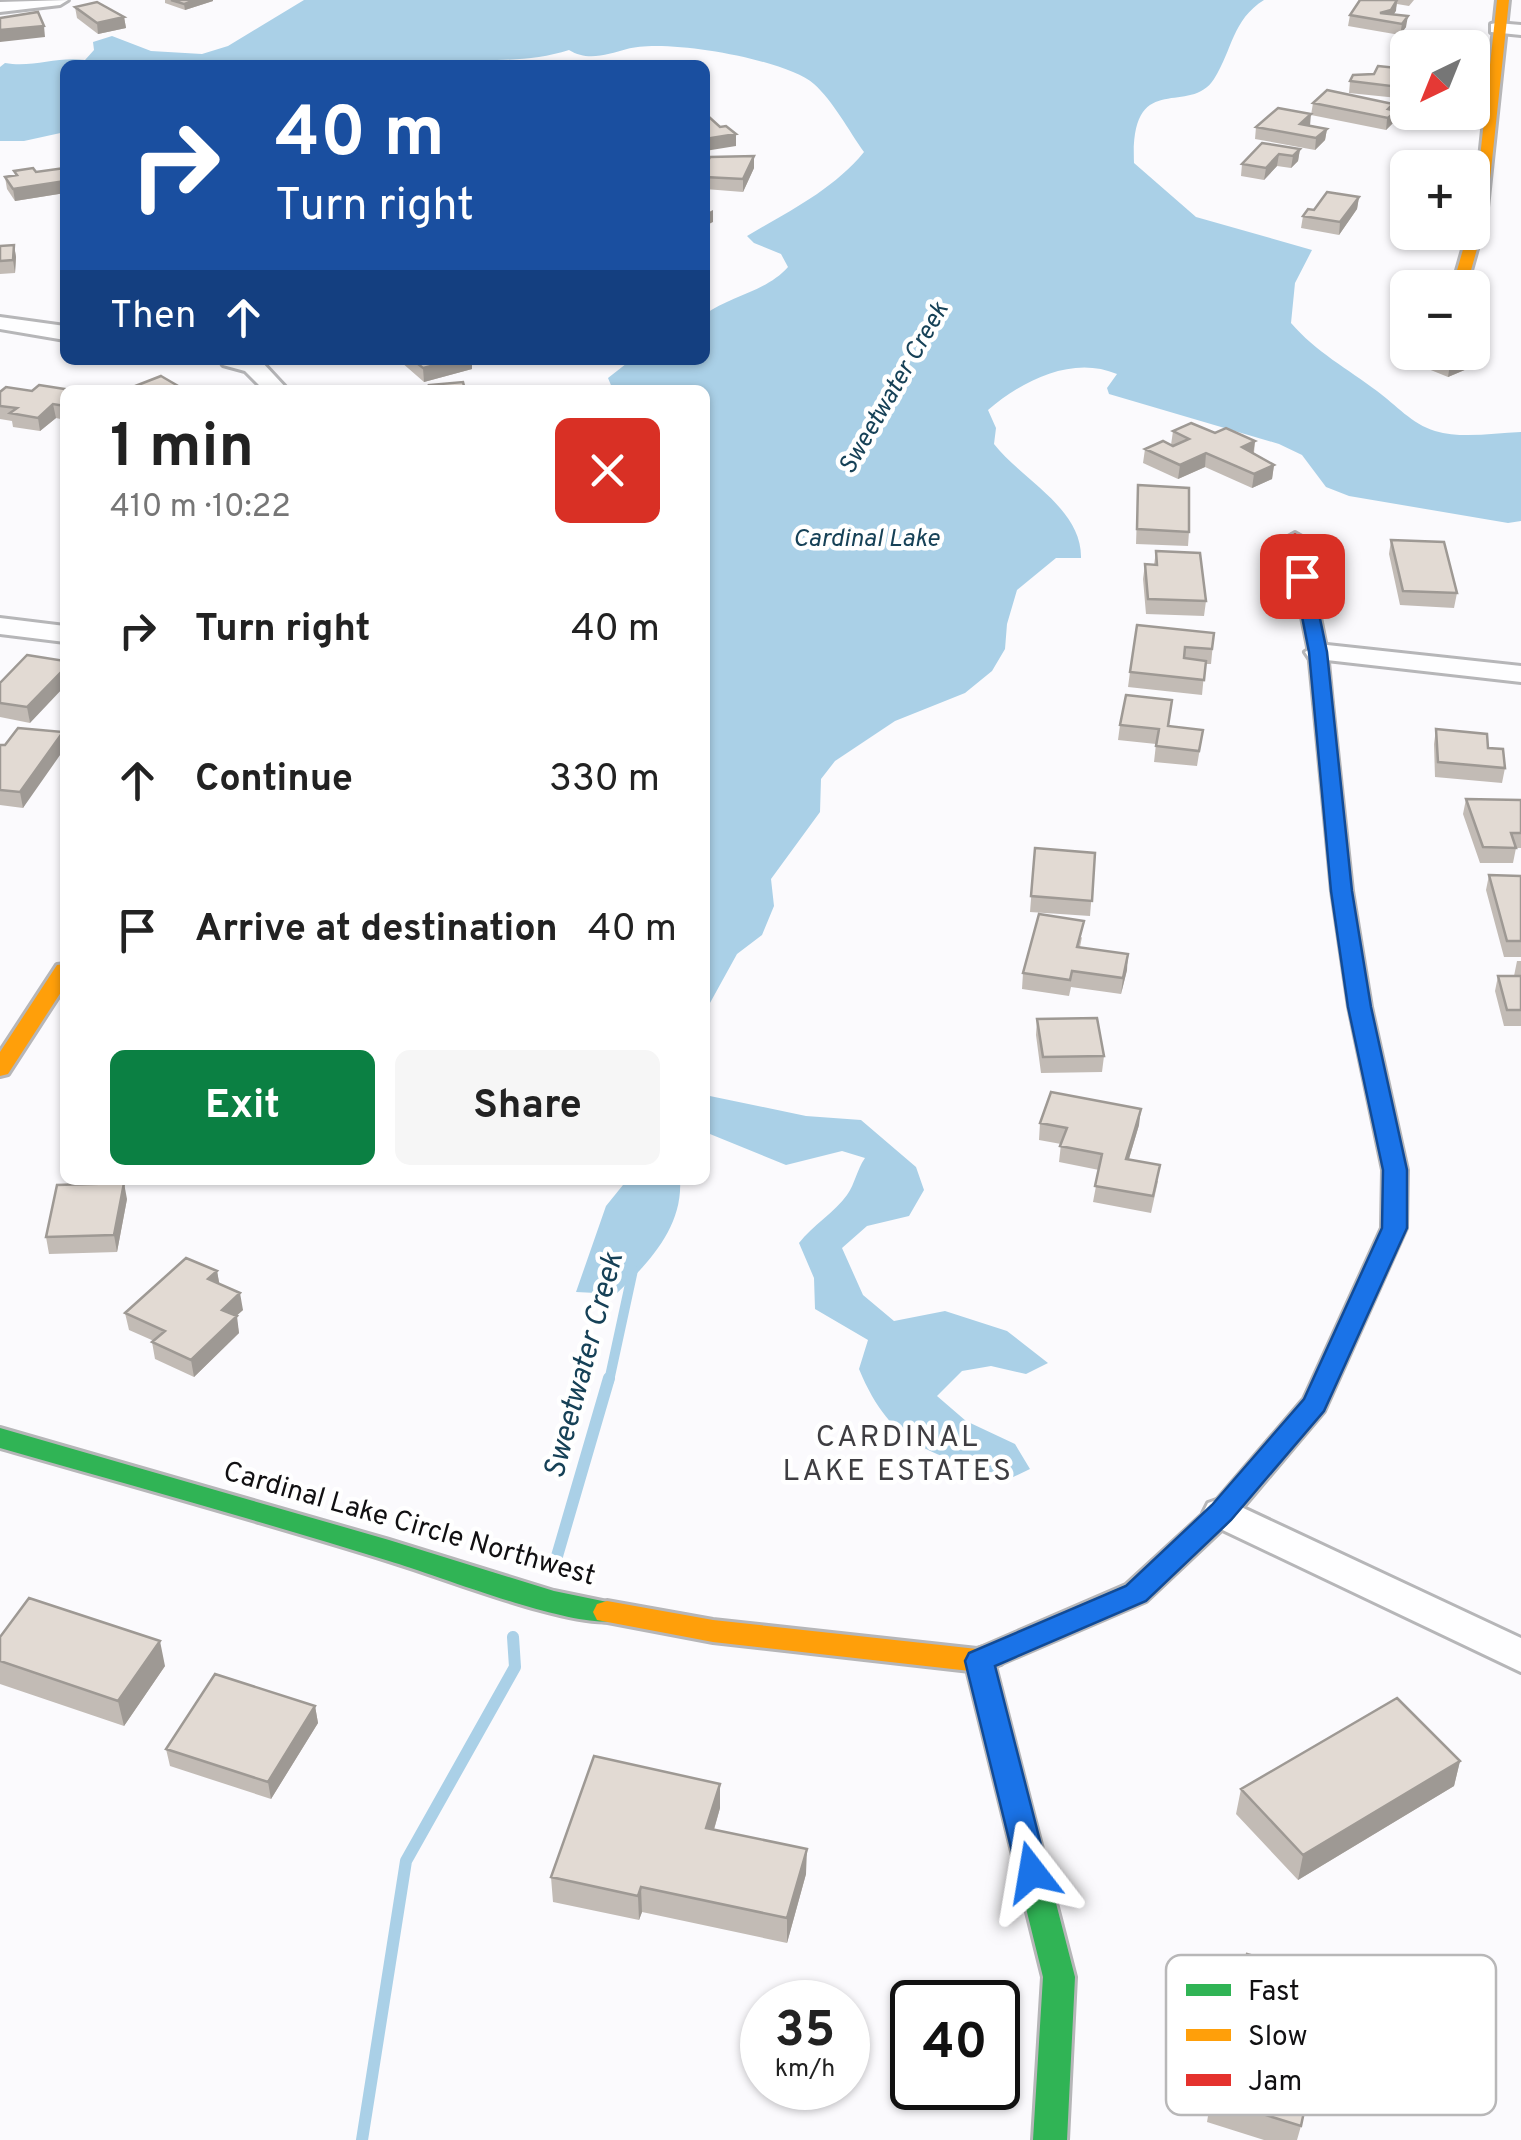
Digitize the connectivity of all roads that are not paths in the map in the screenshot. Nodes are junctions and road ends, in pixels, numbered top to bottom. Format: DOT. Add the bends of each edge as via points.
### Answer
graph roads {
  1 [pos="60,0"];
  2 [pos="1503,0"];
  3 [pos="0,8"];
  4 [pos="1509,29"];
  5 [pos="1464,270"];
  6 [pos="0,323"];
  7 [pos="60,330"];
  8 [pos="249,365"];
  9 [pos="272,385"];
  10 [pos="1295,538"];
  11 [pos="0,626"];
  12 [pos="60,633"];
  13 [pos="1318,652"];
  14 [pos="1521,674"];
  15 [pos="60,978"];
  16 [pos="0,1069"];
  17 [pos="0,1438"];
  18 [pos="1222,1513"];
  19 [pos="1521,1656"];
  20 [pos="979,1661"];
  21 [pos="1050,2140"];
  1 -- 3 [label="street"];
  2 -- 4 [label="street"];
  4 -- 5 [label="street" via="1486,187"];
  6 -- 7 [label="street"];
  8 -- 9 [label="street"];
  10 -- 13 [label="street, Cardinal Lake Circle Northwest"];
  11 -- 12 [label="street"];
  13 -- 14 [label="street"];
  13 -- 18 [label="street, Cardinal Lake Circle Northwest" via="1342,891 1395,1170 1394,1228 1315,1404"];
  15 -- 16 [label="street"];
  17 -- 20 [label="street, Cardinal Lake Circle Northwest" via="554,1602 712,1632"];
  18 -- 19 [label="street"];
  18 -- 20 [label="street, Cardinal Lake Circle Northwest" via="1136,1593"];
  20 -- 21 [label="street" via="1059,1977"];
}
